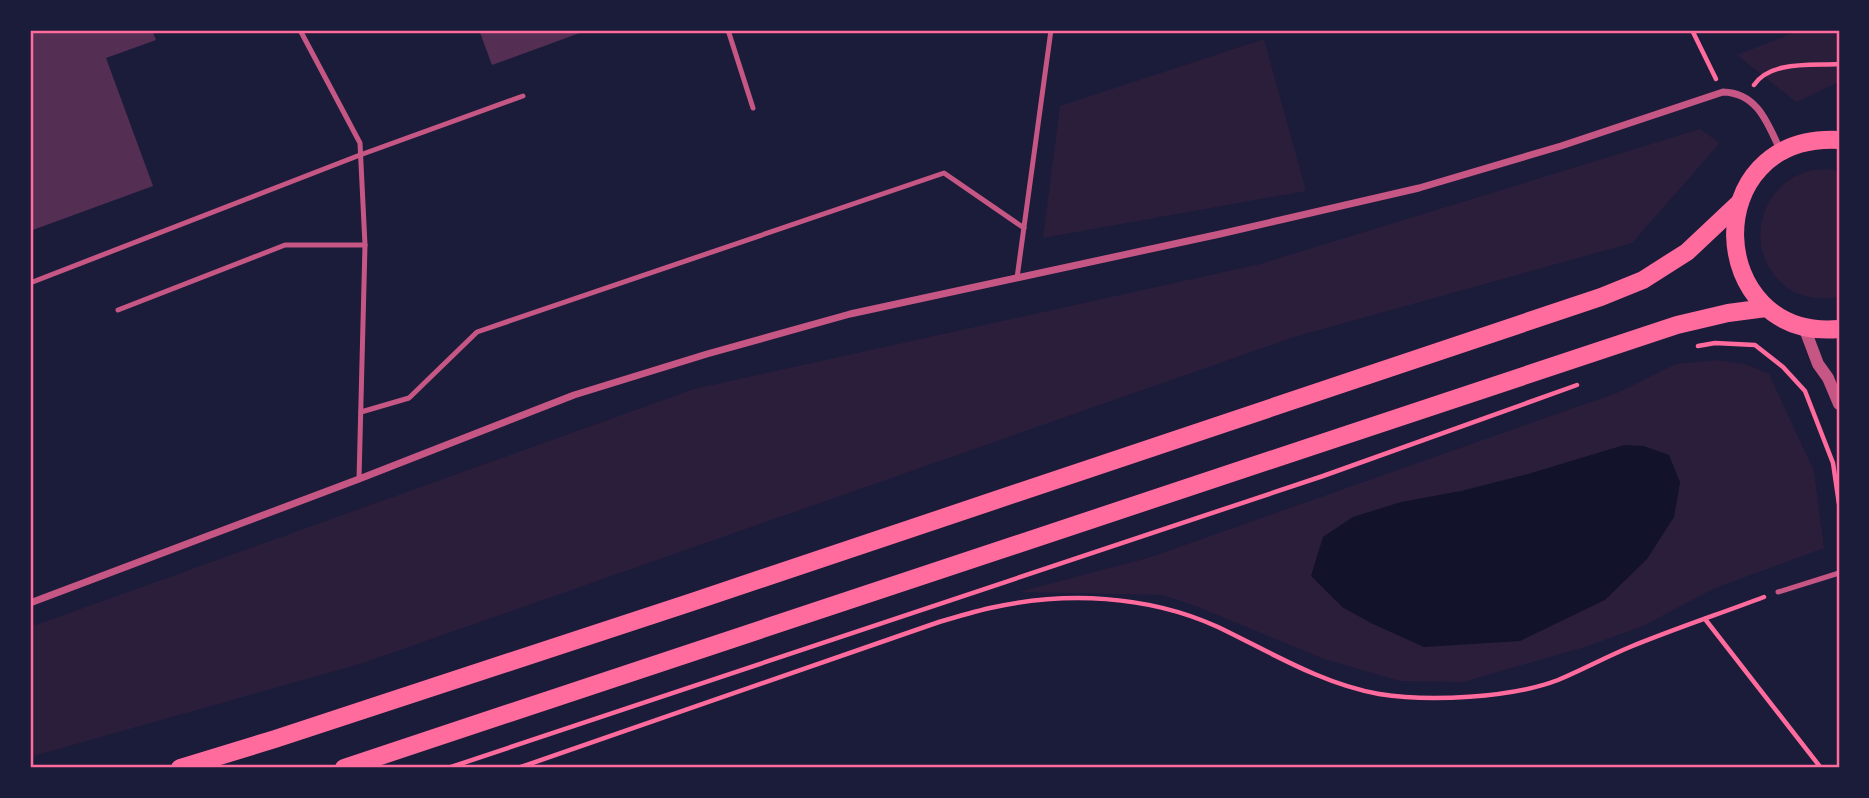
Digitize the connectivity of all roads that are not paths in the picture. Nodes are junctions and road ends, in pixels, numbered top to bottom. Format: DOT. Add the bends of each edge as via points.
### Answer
graph roads {
  1 [pos="300,30"];
  2 [pos="728,30"];
  3 [pos="1051,30"];
  4 [pos="523,96"];
  5 [pos="754,108"];
  6 [pos="1839,140"];
  7 [pos="1781,152"];
  8 [pos="360,155"];
  9 [pos="1738,204"];
  10 [pos="1024,228"];
  11 [pos="365,245"];
  12 [pos="1017,278"];
  13 [pos="30,282"];
  14 [pos="1766,308"];
  15 [pos="118,310"];
  16 [pos="1804,327"];
  17 [pos="1839,329"];
  18 [pos="1839,404"];
  19 [pos="361,412"];
  20 [pos="359,479"];
  21 [pos="1839,573"];
  22 [pos="1778,592"];
  23 [pos="30,603"];
  24 [pos="180,768"];
  25 [pos="344,768"];
  1 -- 8 [label="lane" via="360,143"];
  2 -- 5 [label="lane"];
  3 -- 10 [label="lane"];
  4 -- 8 [label="lane"];
  6 -- 7 [label="main road" via="1800,143"];
  7 -- 9 [label="main road" via="1761,167"];
  7 -- 12 [label="street" via="1756,106 1735,92 1723,92 1419,188"];
  8 -- 11 [label="lane"];
  8 -- 13 [label="lane"];
  9 -- 14 [label="main road" via="1736,257 1749,287"];
  9 -- 24 [label="main road" via="1687,252 1643,280 1601,297"];
  10 -- 12 [label="lane"];
  10 -- 19 [label="lane" via="944,173 477,332 409,398"];
  11 -- 15 [label="lane" via="285,246"];
  11 -- 19 [label="lane"];
  12 -- 20 [label="street" via="850,314 707,354 574,395"];
  14 -- 16 [label="main road"];
  14 -- 25 [label="main road" via="1676,325"];
  16 -- 17 [label="main road"];
  16 -- 18 [label="street"];
  19 -- 20 [label="lane"];
  20 -- 23 [label="street"];
  21 -- 22 [label="lane"];
}
